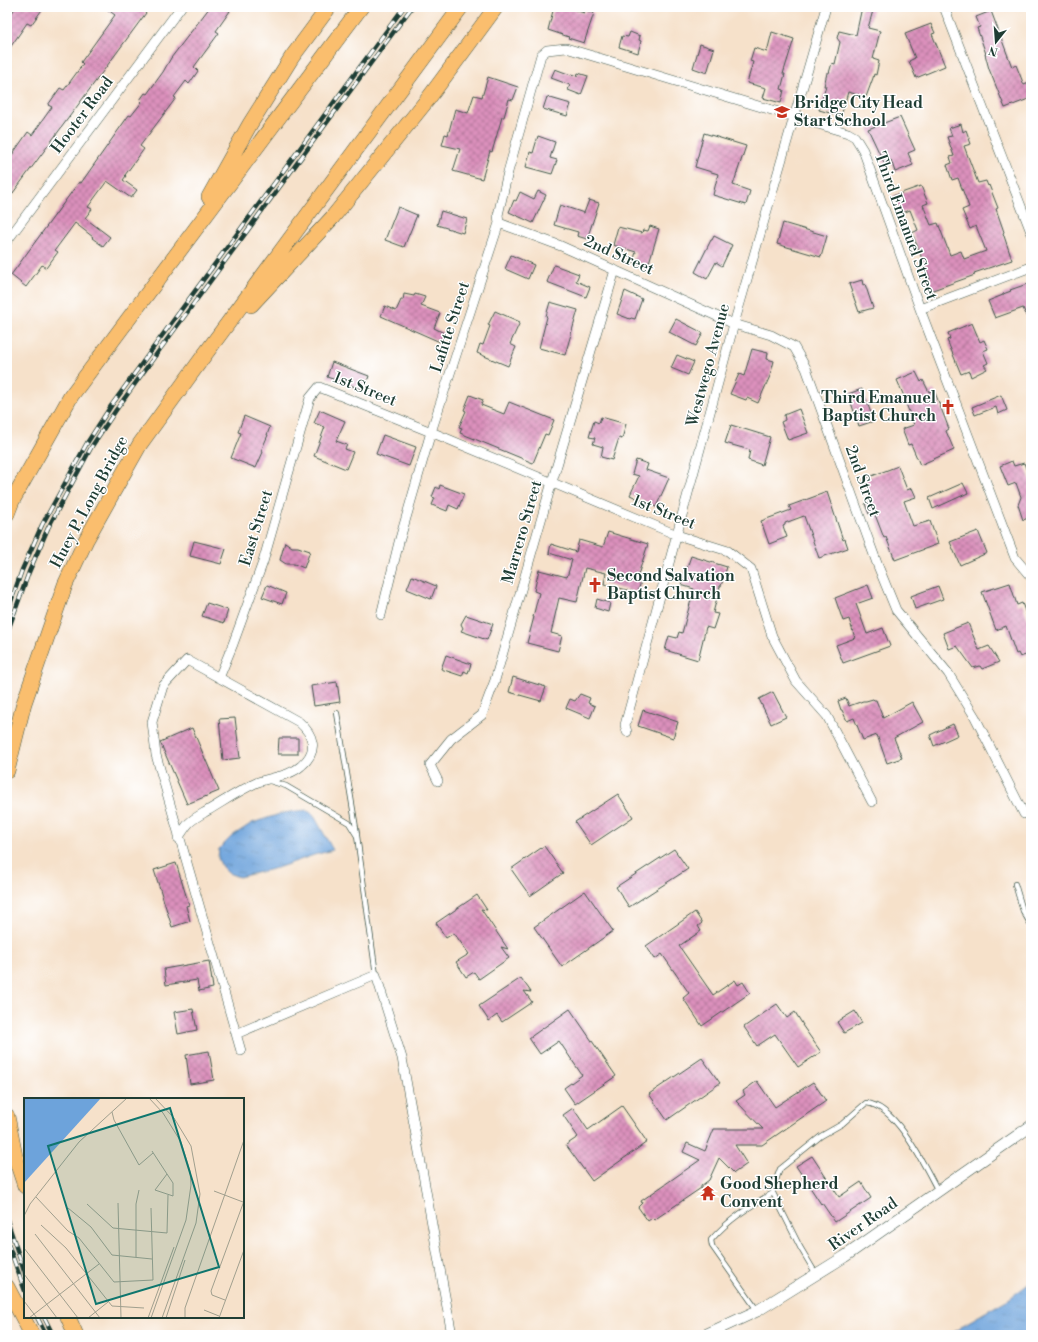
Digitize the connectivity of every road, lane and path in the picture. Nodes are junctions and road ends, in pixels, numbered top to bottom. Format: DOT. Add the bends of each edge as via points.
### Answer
graph roads {
  1 [pos="181,7"];
  2 [pos="329,7"];
  3 [pos="361,7"];
  4 [pos="461,7"];
  5 [pos="496,7"];
  6 [pos="826,7"];
  7 [pos="944,7"];
  8 [pos="547,50"];
  9 [pos="795,117"];
  10 [pos="499,223"];
  11 [pos="1031,232"];
  12 [pos="7,241"];
  13 [pos="177,254"];
  14 [pos="1031,267"];
  15 [pos="615,270"];
  16 [pos="920,309"];
  17 [pos="734,324"];
  18 [pos="203,357"];
  19 [pos="319,387"];
  20 [pos="431,432"];
  21 [pos="552,482"];
  22 [pos="7,514"];
  23 [pos="677,535"];
  24 [pos="1031,577"];
  25 [pos="381,615"];
  26 [pos="219,678"];
  27 [pos="337,713"];
  28 [pos="627,732"];
  29 [pos="7,771"];
  30 [pos="266,780"];
  31 [pos="438,781"];
  32 [pos="872,802"];
  33 [pos="1024,814"];
  34 [pos="357,836"];
  35 [pos="178,838"];
  36 [pos="1015,884"];
  37 [pos="1031,925"];
  38 [pos="376,975"];
  39 [pos="236,1034"];
  40 [pos="240,1051"];
  41 [pos="7,1116"];
  42 [pos="1031,1126"];
  43 [pos="24,1183"];
  44 [pos="938,1191"];
  45 [pos="773,1193"];
  46 [pos="816,1274"];
  47 [pos="7,1286"];
  48 [pos="757,1311"];
  49 [pos="68,1318"];
  50 [pos="32,1335"];
  51 [pos="76,1335"];
  52 [pos="452,1335"];
  53 [pos="705,1335"];
  1 -- 12 [label="street, Hooter Road"];
  2 -- 13 [label="highway" via="292,57 254,117"];
  3 -- 13 [label="highway"];
  4 -- 18 [label="highway"];
  5 -- 18 [label="highway" via="428,99 332,218"];
  6 -- 9 [label="street, Westwego Avenue"];
  7 -- 11 [label="street"];
  8 -- 9 [label="street, Third Emanuel Street" via="566,48"];
  8 -- 10 [label="street, Lafitte Street" via="541,55 508,172 498,215"];
  9 -- 16 [label="street, Third Emanuel Street" via="855,137 863,150"];
  9 -- 17 [label="street, Westwego Avenue"];
  10 -- 15 [label="street, 2nd Street"];
  10 -- 20 [label="street, Lafitte Street"];
  13 -- 22 [label="highway" via="71,396"];
  14 -- 16 [label="street"];
  15 -- 17 [label="street, 2nd Street"];
  15 -- 21 [label="street, Marrero Street"];
  16 -- 24 [label="street, Third Emanuel Street" via="1015,558"];
  17 -- 23 [label="street, Westwego Avenue"];
  17 -- 33 [label="street, 2nd Street" via="771,336 794,347 806,368 896,610 948,673 976,717"];
  18 -- 29 [label="highway, Huey P. Long Bridge" via="140,444 86,540 65,585 24,703"];
  19 -- 20 [label="street, 1st Street"];
  19 -- 26 [label="street, East Street" via="310,398 263,562"];
  20 -- 21 [label="street, 1st Street"];
  20 -- 25 [label="street, Lafitte Street"];
  21 -- 23 [label="street, 1st Street"];
  21 -- 31 [label="street, Marrero Street" via="495,680 482,715 451,739 430,765"];
  23 -- 28 [label="street, Westwego Avenue" via="625,725"];
  23 -- 32 [label="street, 1st Street" via="728,551 751,570 772,636 796,681 827,716"];
  26 -- 30 [label="street" via="299,722 307,729 312,739 308,758 301,766 294,771"];
  26 -- 35 [label="street" via="187,660 163,686 152,722 156,755"];
  27 -- 34 [label="lane"];
  30 -- 34 [label="lane" via="286,786 349,823"];
  30 -- 35 [label="street" via="236,793 190,822"];
  34 -- 38 [label="lane"];
  35 -- 39 [label="street"];
  36 -- 37 [label="lane" via="1023,911"];
  38 -- 39 [label="street"];
  38 -- 52 [label="street" via="402,1058"];
  39 -- 40 [label="street"];
  41 -- 43 [label="highway" via="15,1156"];
  42 -- 44 [label="street, River Road"];
  44 -- 45 [label="lane" via="904,1131 882,1109 866,1103 842,1124 821,1136 780,1169"];
  44 -- 46 [label="street, River Road"];
  45 -- 46 [label="lane"];
  45 -- 48 [label="lane" via="738,1214 711,1240 712,1246"];
  46 -- 48 [label="street, River Road"];
  47 -- 50 [label="highway"];
  48 -- 53 [label="street, River Road"];
  49 -- 51 [label="highway"];
}
